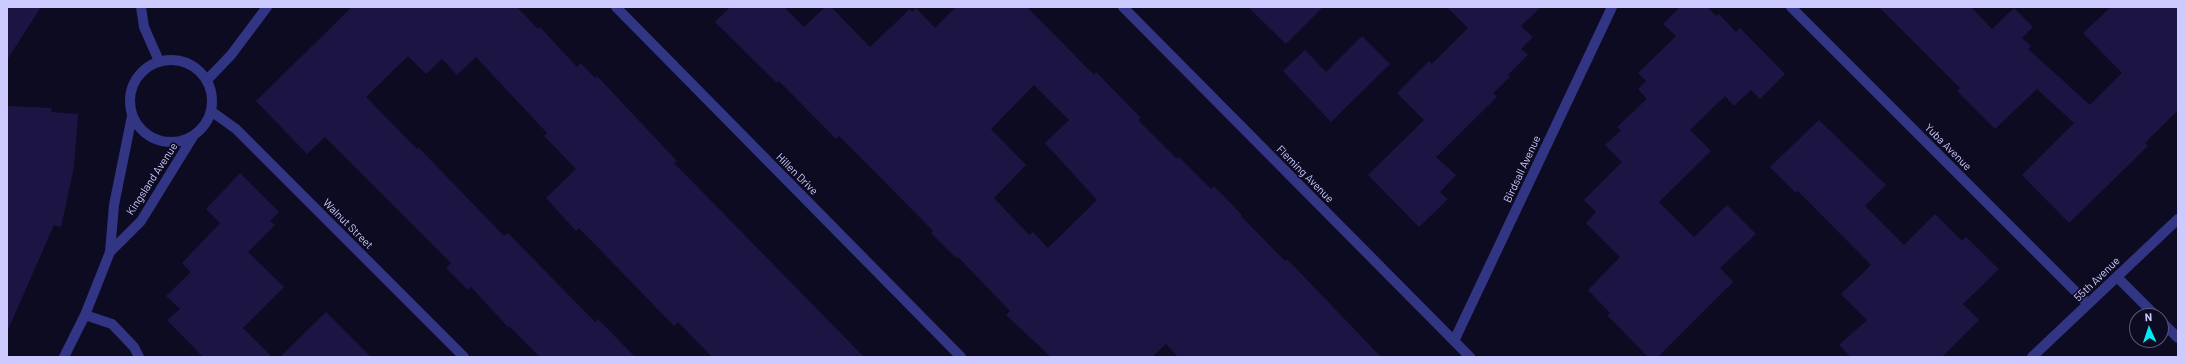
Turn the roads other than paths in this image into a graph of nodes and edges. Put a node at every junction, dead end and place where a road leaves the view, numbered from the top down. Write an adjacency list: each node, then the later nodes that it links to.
1 (141, 7): 7 (street)
2 (267, 7): 8 (street)
3 (616, 7): 24 (street, Hillen Drive)
4 (1123, 7): 20 (street, Fleming Avenue)
5 (1612, 7): 20 (street, Birdsall Avenue)
6 (1791, 7): 15 (street, Yuba Avenue)
7 (159, 61): 8 (street); 10 (street)
8 (207, 80): 9 (street)
9 (211, 111): 11 (street); 23 (street, Walnut Street)
10 (132, 116): 11 (street); 13 (street, Kingsland Avenue)
11 (194, 135): 13 (street, Kingsland Avenue)
12 (2178, 219): 14 (street, 55th Avenue)
13 (110, 252): 17 (street, Kingsland Avenue)
14 (2117, 277): 15 (street, 55th Avenue); 16 (street)
15 (2088, 304): 26 (street, 55th Avenue)
16 (2148, 308)
17 (85, 315): 21 (street, Kingsland Avenue); 22 (street)
18 (2169, 329): 19 (street)
19 (2178, 338)
20 (1454, 341): 25 (street, Fleming Avenue)
21 (64, 357)
22 (139, 357)
23 (464, 357)
24 (961, 357)
25 (1470, 357)
26 (2032, 357)

